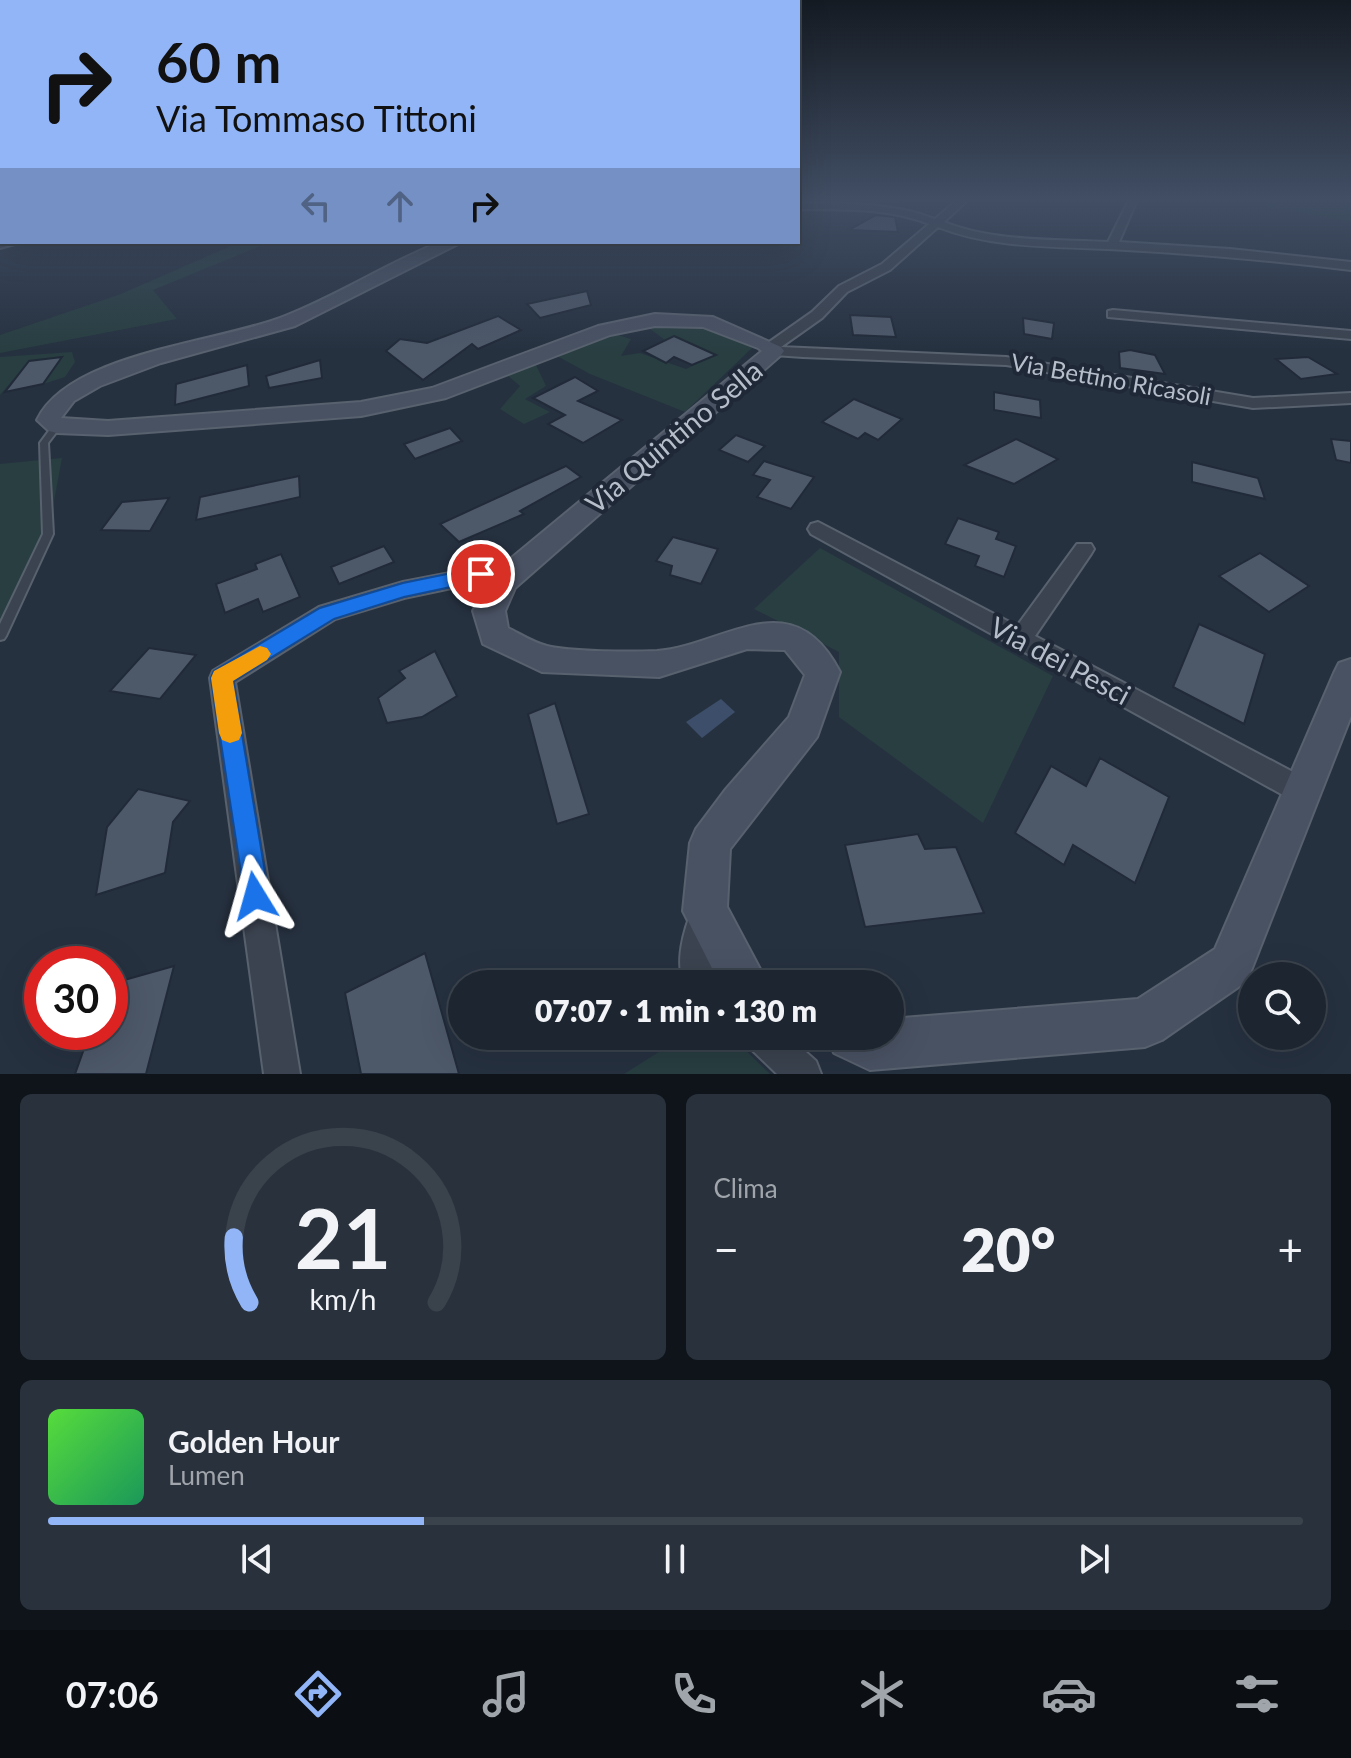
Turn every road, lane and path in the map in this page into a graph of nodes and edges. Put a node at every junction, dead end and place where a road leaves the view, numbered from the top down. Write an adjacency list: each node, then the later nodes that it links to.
1 (434, 250): 9 (street)
2 (907, 250): 7 (street)
3 (1198, 250): 4 (street)
4 (1351, 266)
5 (1113, 314): 6 (street)
6 (1351, 335)
7 (772, 350): 8 (street, Via Bettino Ricasoli); 9 (street, Via Quintino Sella); 12 (street, Via Quintino Sella)
8 (1351, 399)
9 (57, 426): 13 (lane)
10 (818, 529): 14 (street, Via dei Pesci)
11 (1084, 549): 14 (street)
12 (503, 582): 17 (street); 22 (street)
13 (0, 636)
14 (1020, 640): 16 (street, Via dei Pesci)
15 (1351, 673): 16 (street)
16 (1302, 791): 20 (street)
17 (705, 911): 18 (street); 19 (street)
18 (695, 970)
19 (737, 970)
20 (904, 1042)
21 (777, 1050): 23 (street)
22 (282, 1074)
23 (803, 1074)

